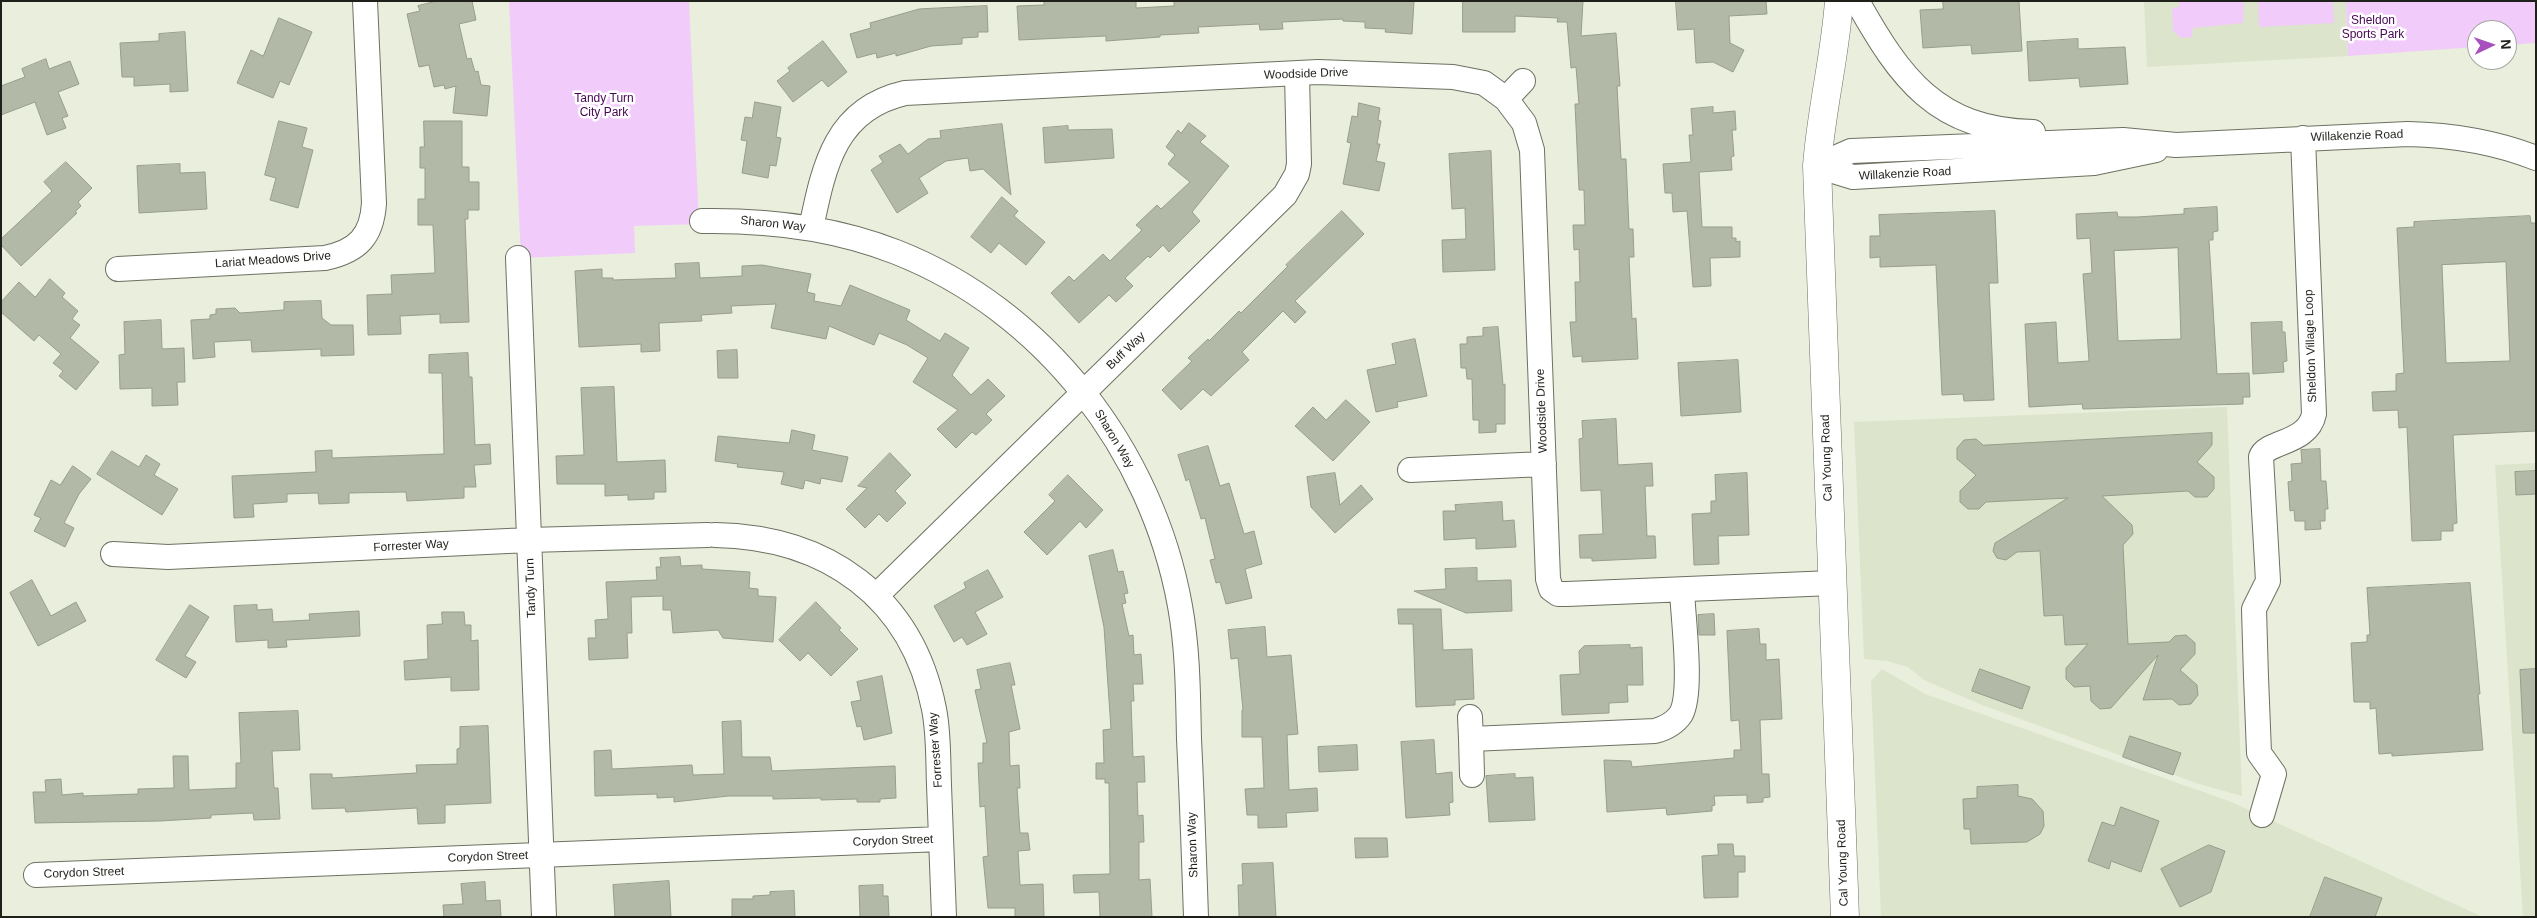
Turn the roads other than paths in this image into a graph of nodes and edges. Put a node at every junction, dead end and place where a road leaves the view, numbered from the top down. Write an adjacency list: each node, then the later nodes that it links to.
1 (365, 1): 15 (street, Lariat Meadows Drive)
2 (1839, 1): 11 (main road, Cal Young Road)
3 (1857, 1): 8 (street)
4 (1297, 74): 6 (street, Woodside Drive); 13 (street, Woodside Drive); 16 (street, Buff Way)
5 (1523, 81): 6 (street)
6 (1506, 99): 17 (street, Woodside Drive)
7 (2303, 138): 9 (street, Willakenzie Road); 10 (street, Willakenzie Road); 25 (street, Sheldon Village Loop)
8 (2124, 140): 9 (street, Willakenzie Road); 11 (street, Willakenzie Road)
9 (2176, 145): 11 (street, Willakenzie Road)
10 (2536, 158)
11 (1816, 166): 21 (main road, Cal Young Road)
12 (702, 220): 13 (street, Sharon Way)
13 (811, 228): 16 (street, Sharon Way)
14 (518, 258): 19 (street, Tandy Turn)
15 (118, 269)
16 (1084, 392): 23 (street, Buff Way); 31 (street, Sharon Way)
17 (1544, 464): 18 (street, Woodside Drive); 22 (street, Woodside Drive)
18 (1410, 470)
19 (529, 540): 20 (street, Forrester Way); 23 (street, Forrester Way); 27 (street, Tandy Turn)
20 (113, 554)
21 (1832, 583): 22 (street, Woodside Drive); 32 (main road, Cal Young Road)
22 (1682, 590): 24 (street)
23 (877, 595): 26 (street, Forrester Way)
24 (1472, 775)
25 (2262, 815)
26 (941, 839): 27 (street, Corydon Street); 30 (street, Forrester Way)
27 (542, 855): 28 (street, Corydon Street); 29 (street, Tandy Turn)
28 (36, 875)
29 (544, 917)
30 (944, 917)
31 (1196, 917)
32 (1845, 917)

